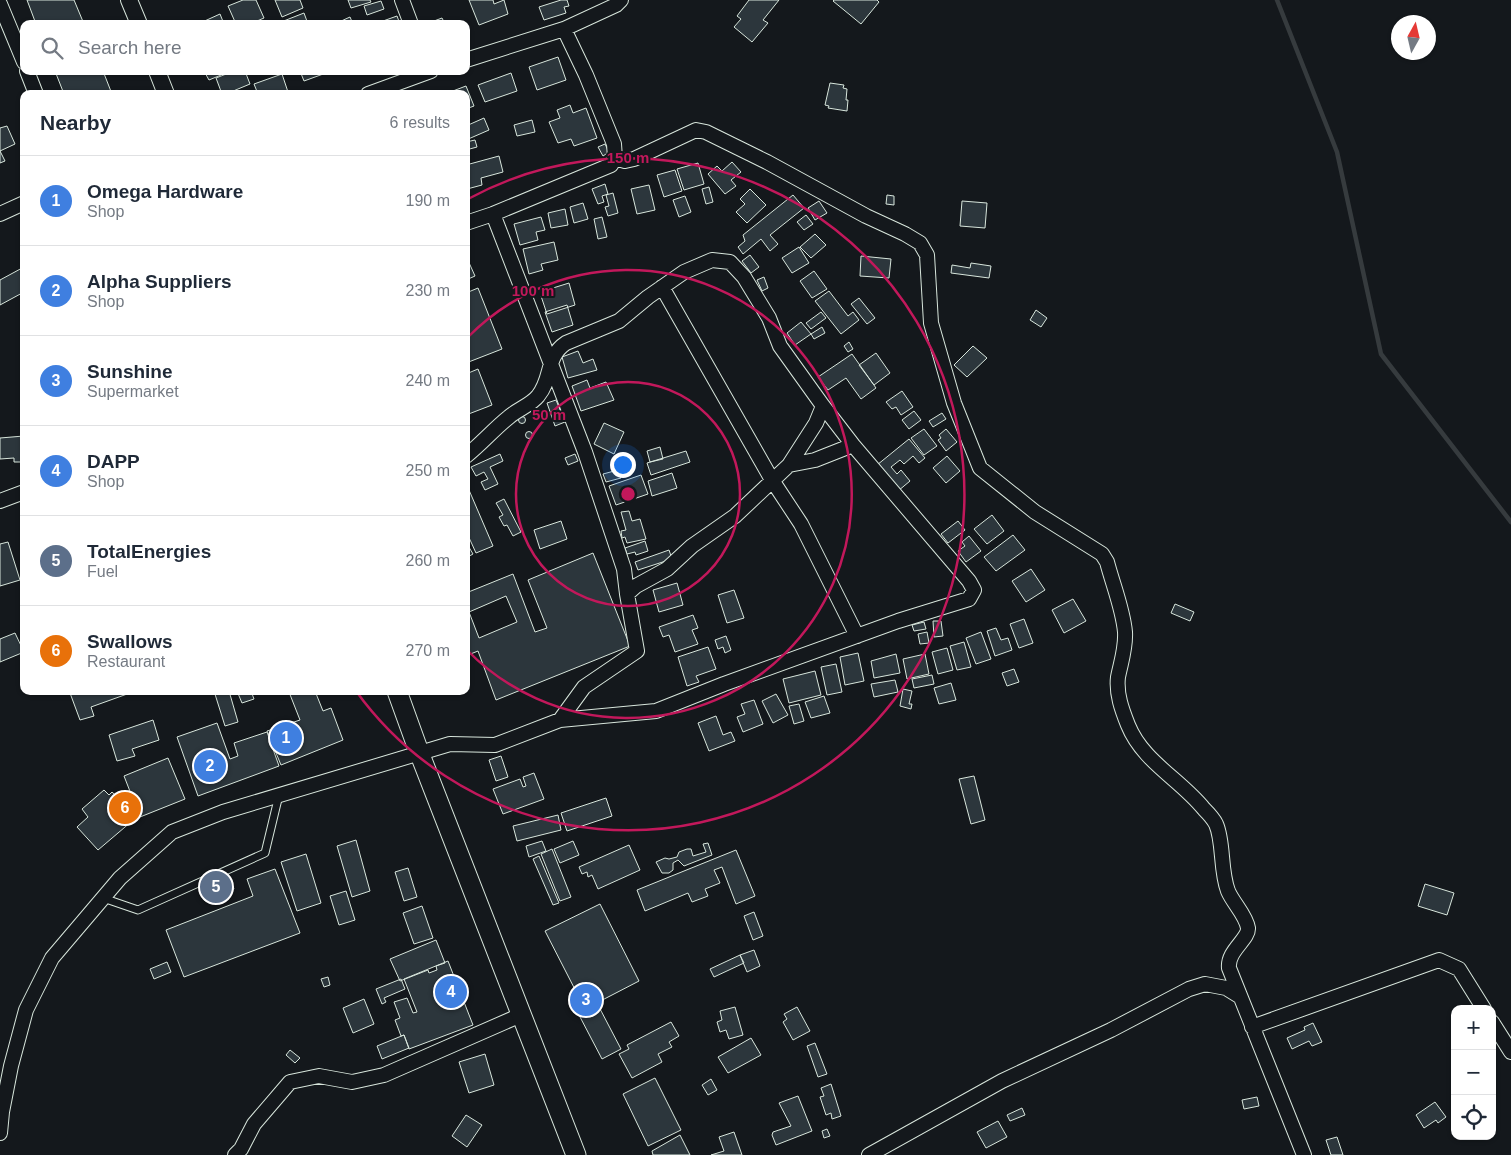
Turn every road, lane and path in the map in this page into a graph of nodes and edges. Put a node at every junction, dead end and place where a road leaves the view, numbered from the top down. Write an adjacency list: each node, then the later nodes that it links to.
1 (402, 0): 6 (street)
2 (621, 0): 7 (street)
3 (133, 1): 5 (street)
4 (0, 4): 8 (street)
5 (138, 20)
6 (410, 20)
7 (564, 29): 9 (street); 16 (street)
8 (20, 52)
9 (470, 59)
10 (29, 75): 13 (street)
11 (159, 75): 14 (street)
12 (419, 75): 15 (street)
13 (34, 90)
14 (165, 90)
15 (379, 90)
16 (615, 158): 19 (street); 37 (street)
17 (20, 205): 18 (street)
18 (0, 214)
19 (493, 214): 20 (street); 22 (street)
20 (470, 222)
21 (662, 287): 22 (street); 23 (street); 27 (street)
22 (551, 363): 25 (street); 30 (street)
23 (823, 406): 24 (street); 26 (street)
24 (854, 445): 26 (street); 31 (street)
25 (470, 452)
26 (789, 465): 27 (street)
27 (772, 480): 30 (street); 31 (street)
28 (20, 494): 29 (street)
29 (0, 501)
30 (627, 594): 33 (street)
31 (858, 636): 33 (street)
32 (398, 695): 34 (main road)
33 (560, 720): 34 (street)
34 (419, 752): 35 (street); 39 (main road)
35 (279, 795): 36 (street); 36 (lane)
36 (103, 898): 43 (street)
37 (1239, 996): 40 (street); 46 (street)
38 (1482, 1005): 40 (street)
39 (521, 1015): 44 (street); 45 (main road)
40 (1252, 1027): 47 (street)
41 (1496, 1028): 42 (street)
42 (1511, 1052)
43 (0, 1133)
44 (235, 1155)
45 (576, 1155)
46 (869, 1155)
47 (1304, 1155)

